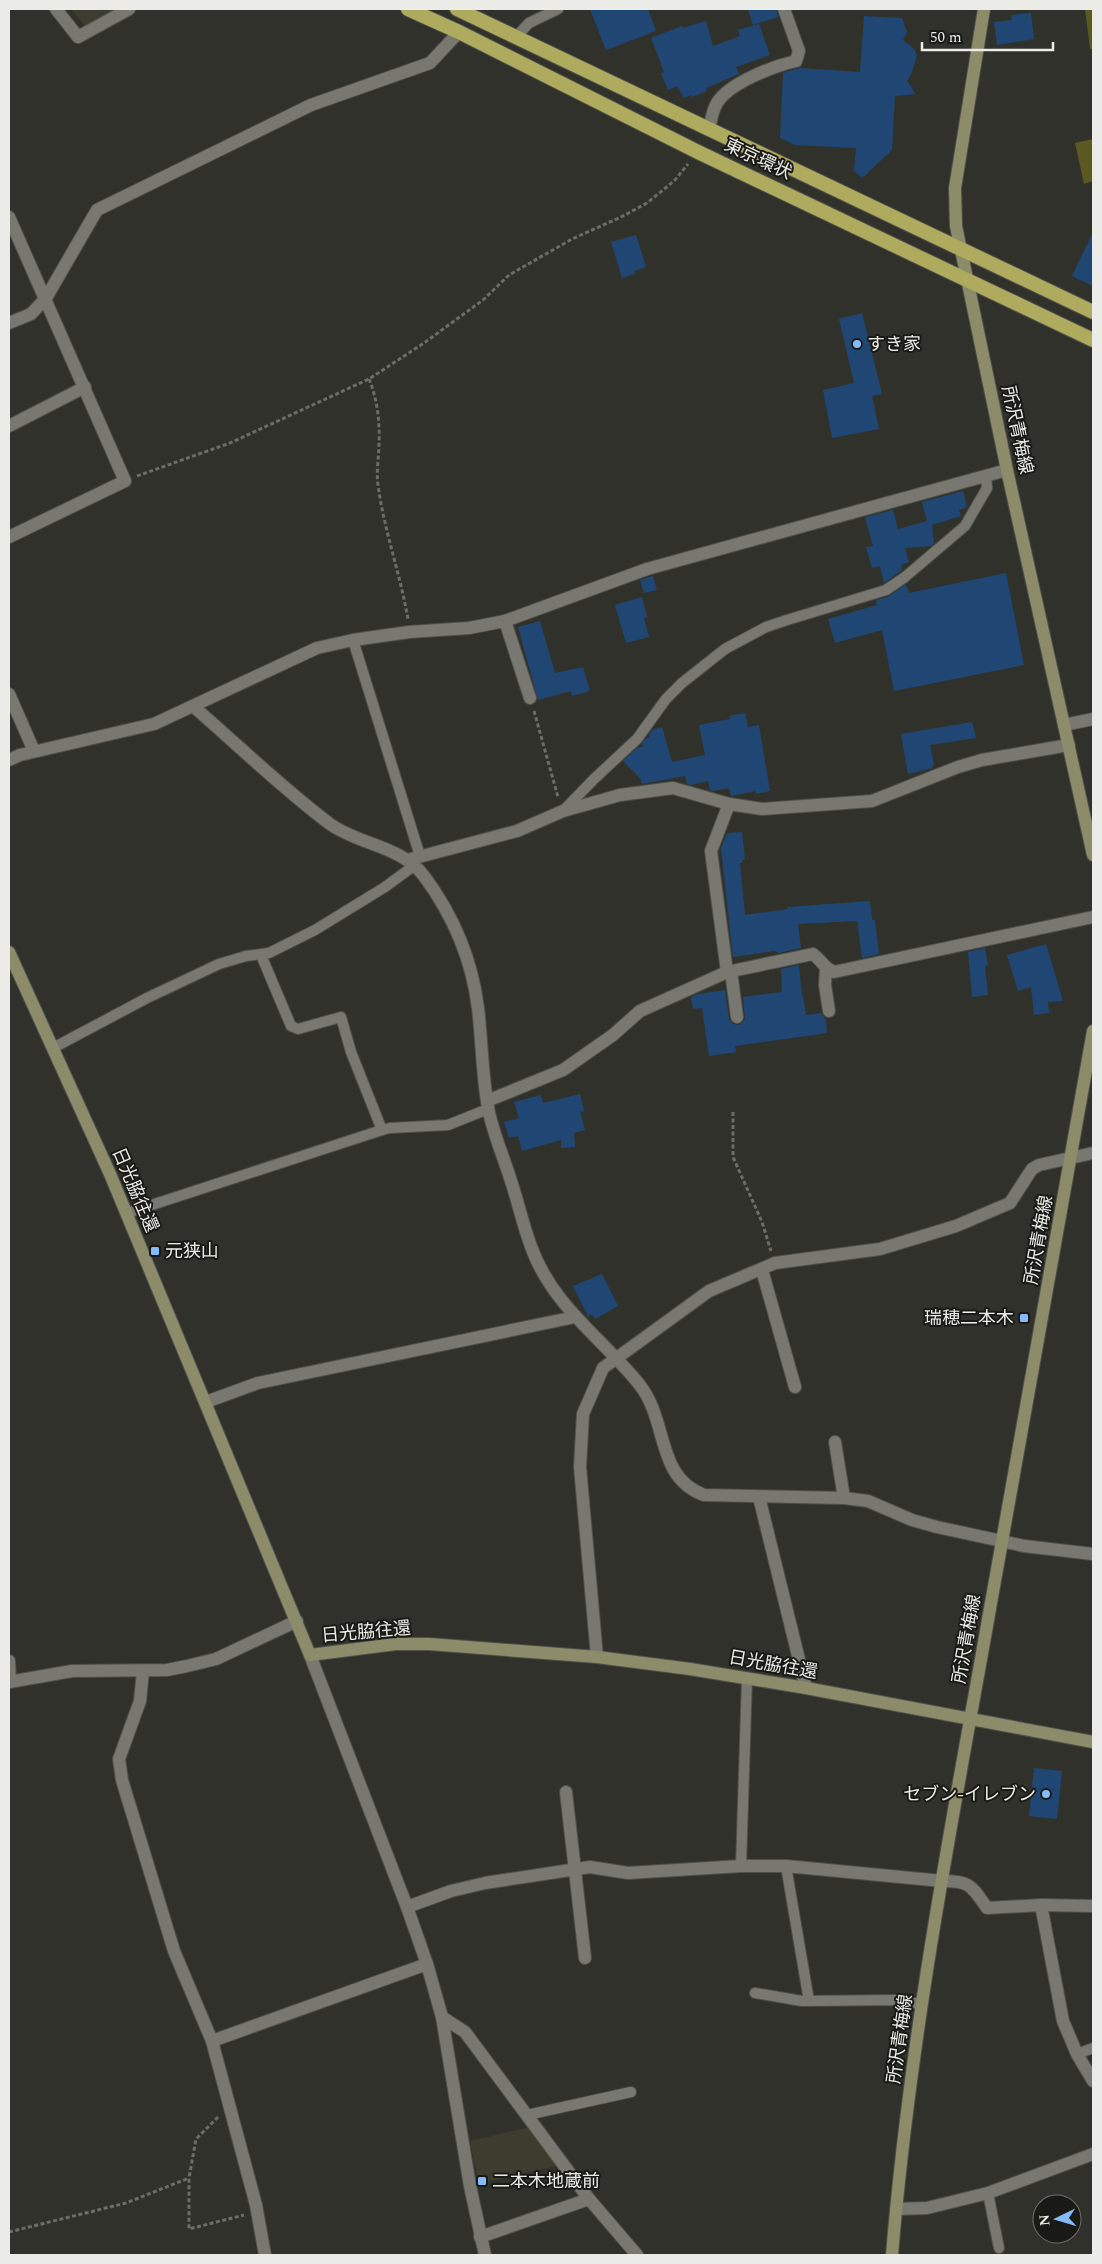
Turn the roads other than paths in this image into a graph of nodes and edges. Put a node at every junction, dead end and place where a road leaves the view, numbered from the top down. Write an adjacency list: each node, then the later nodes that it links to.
1 (56, 9): 2 (street)
2 (129, 9)
3 (408, 9): 8 (highway, 東京環状)
4 (457, 9): 9 (highway, 東京環状)
5 (558, 9): 9 (lane)
6 (784, 9): 10 (street)
7 (984, 9): 12 (main road, 所沢青梅線)
8 (459, 32): 13 (highway, 東京環状); 14 (street)
9 (516, 37): 10 (highway, 東京環状)
10 (709, 130): 12 (highway, 東京環状)
11 (9, 217): 14 (street)
12 (960, 248): 13 (main road, 所沢青梅線); 15 (highway, 東京環状)
13 (967, 278): 17 (highway, 東京環状); 20 (main road, 所沢青梅線)
14 (46, 298): 16 (street); 18 (street)
15 (1093, 312)
16 (9, 323)
17 (1093, 340)
18 (85, 388): 19 (street); 22 (street)
19 (9, 426)
20 (1007, 470): 21 (street); 29 (main road, 所沢青梅線)
21 (986, 476): 23 (street); 34 (lane)
22 (9, 537)
23 (505, 621): 24 (street); 26 (street)
24 (353, 640): 27 (street); 36 (lane)
25 (9, 694): 31 (street)
26 (530, 698)
27 (194, 707): 31 (street); 36 (street)
28 (1093, 719): 29 (street)
29 (1064, 725): 30 (main road, 所沢青梅線)
30 (1069, 745): 33 (street); 35 (main road, 所沢青梅線)
31 (34, 751): 32 (street)
32 (9, 760)
33 (729, 804): 34 (street); 41 (street)
34 (562, 812): 36 (street)
35 (1093, 855)
36 (414, 860): 39 (lane); 46 (street)
37 (1093, 917): 40 (street)
38 (9, 952): 45 (main road, 日光脇往還)
39 (261, 955): 45 (lane); 47 (lane)
40 (826, 968): 41 (street); 42 (street)
41 (729, 972): 43 (street); 46 (street)
42 (829, 1011)
43 (737, 1017)
44 (1093, 1031): 49 (main road, 所沢青梅線)
45 (53, 1048): 50 (main road, 日光脇往還)
46 (488, 1105): 47 (lane); 52 (street)
47 (382, 1130): 50 (lane)
48 (1093, 1153): 49 (street)
49 (1072, 1156): 51 (street); 59 (main road, 所沢青梅線)
50 (126, 1213): 55 (main road, 日光脇往還)
51 (762, 1270): 53 (street); 54 (street)
52 (575, 1317): 53 (street); 55 (street)
53 (615, 1359): 57 (street); 63 (street)
54 (794, 1387)
55 (206, 1402): 61 (main road, 日光脇往還)
56 (835, 1442): 58 (street)
57 (759, 1497): 58 (street); 68 (street)
58 (844, 1498): 59 (street)
59 (1002, 1542): 60 (street); 69 (main road, 所沢青梅線)
60 (1093, 1554)
61 (297, 1621): 62 (main road, 日光脇往還); 65 (street)
62 (310, 1655): 63 (main road, 日光脇往還); 78 (street)
63 (598, 1657): 66 (main road, 日光脇往還)
64 (9, 1661): 67 (street)
65 (143, 1671): 67 (street); 85 (street)
66 (747, 1678): 68 (main road, 日光脇往還); 72 (lane)
67 (9, 1682)
68 (806, 1688): 69 (main road, 日光脇往還)
69 (970, 1718): 70 (main road, 日光脇往還); 75 (main road, 所沢青梅線)
70 (1093, 1742)
71 (566, 1792): 74 (street)
72 (740, 1866): 73 (street); 74 (street)
73 (786, 1866): 75 (street); 82 (lane)
74 (575, 1870): 78 (street); 79 (street)
75 (942, 1881): 76 (street); 83 (main road, 所沢青梅線)
76 (1041, 1905): 77 (street); 87 (street)
77 (1093, 1906)
78 (407, 1907): 80 (street)
79 (585, 1958)
80 (427, 1964): 84 (street); 85 (street)
81 (755, 1993): 82 (lane)
82 (810, 2001): 83 (lane)
83 (922, 2004): 94 (main road, 所沢青梅線)
84 (442, 2017): 90 (street); 95 (street)
85 (212, 2041): 97 (street)
86 (1093, 2048): 87 (lane)
87 (1077, 2054): 88 (street)
88 (1093, 2081)
89 (631, 2092): 90 (lane)
90 (527, 2115): 93 (street)
91 (1093, 2154): 92 (street)
92 (988, 2193): 94 (street); 96 (lane)
93 (589, 2199): 95 (street); 99 (street)
94 (896, 2208): 100 (main road, 所沢青梅線)
95 (480, 2237): 98 (street)
96 (999, 2248)
97 (265, 2255)
98 (485, 2255)
99 (637, 2255)
100 (892, 2255)

